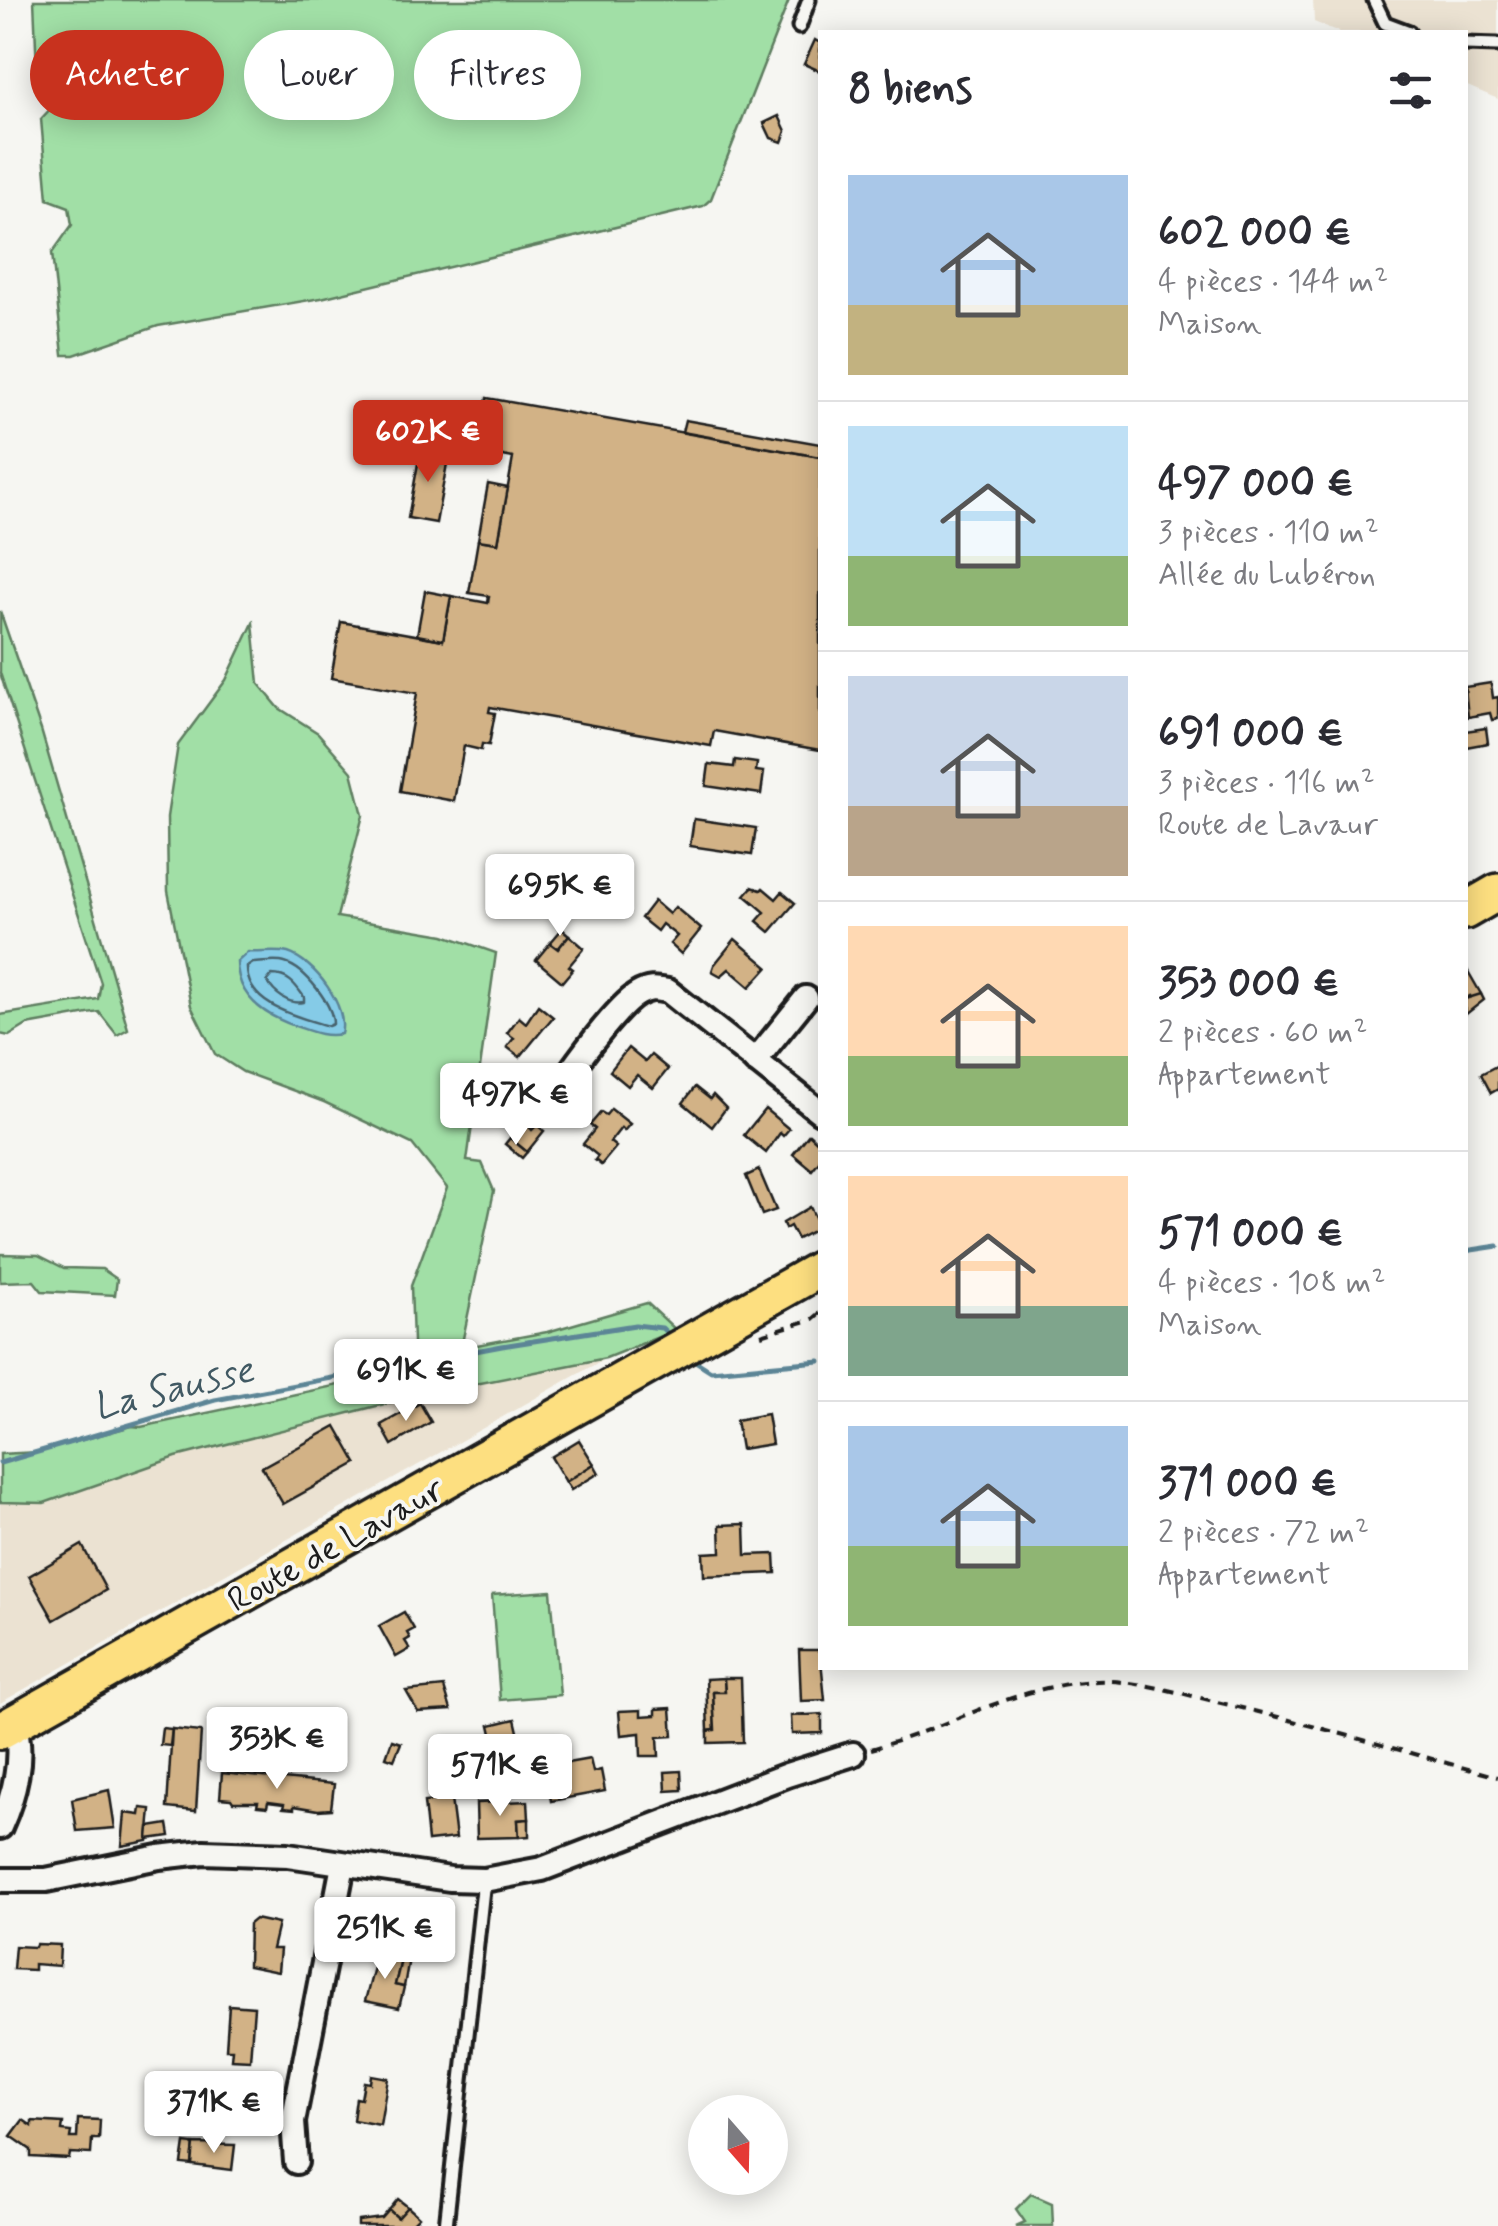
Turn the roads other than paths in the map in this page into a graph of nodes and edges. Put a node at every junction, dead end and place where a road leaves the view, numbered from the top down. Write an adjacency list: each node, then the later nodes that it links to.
1 (810, 0): 3 (lane)
2 (1374, 0): 4 (lane)
3 (799, 27)
4 (1404, 30)
5 (1468, 44): 6 (lane)
6 (1498, 45)
7 (1498, 892): 8 (main road)
8 (1468, 909)
9 (806, 998): 10 (street)
10 (755, 1061): 11 (street); 12 (street)
11 (561, 1085)
12 (818, 1110)
13 (813, 1276): 14 (main road, Route de Lavaur)
14 (7, 1728): 16 (street)
15 (853, 1754): 19 (street)
16 (0, 1827)
17 (343, 1865): 18 (street); 19 (street); 20 (street)
18 (0, 1880)
19 (484, 1880): 21 (lane)
20 (296, 2162)
21 (446, 2226)

